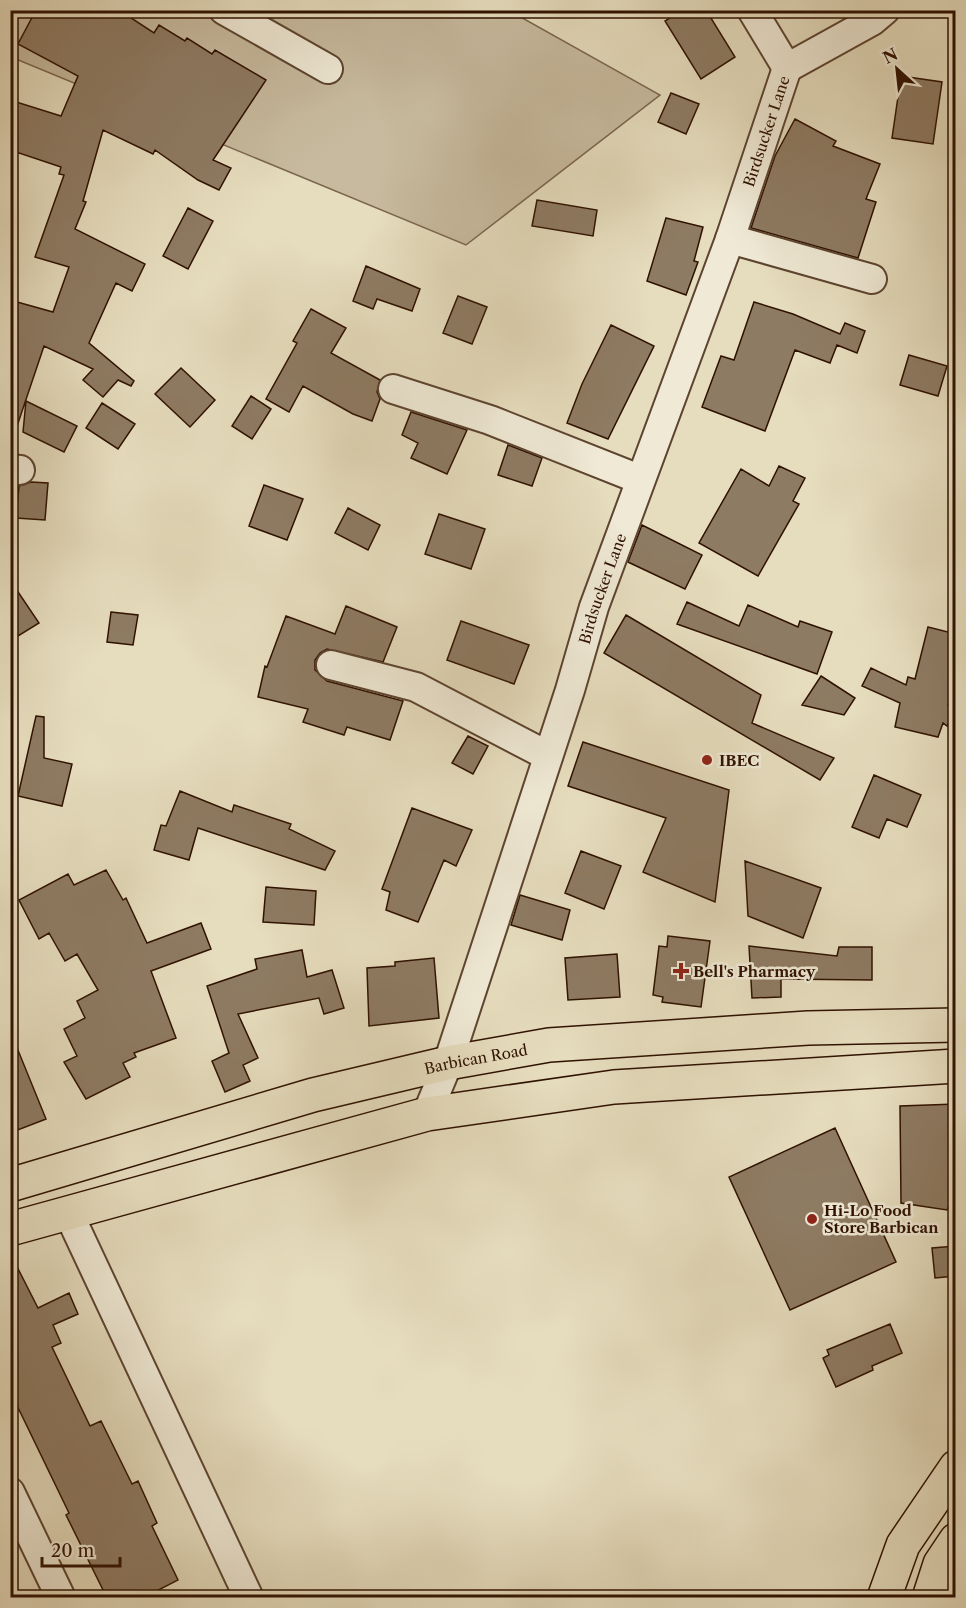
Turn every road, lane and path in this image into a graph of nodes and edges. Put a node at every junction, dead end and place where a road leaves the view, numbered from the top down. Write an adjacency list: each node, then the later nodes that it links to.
1 (224, 10): 5 (street)
2 (752, 10): 4 (street)
3 (885, 10): 4 (street)
4 (787, 68): 6 (street, Birdsucker Lane)
5 (328, 69)
6 (730, 239): 7 (street); 9 (street, Birdsucker Lane)
7 (872, 279)
8 (393, 389): 9 (street)
9 (639, 479): 11 (street, Birdsucker Lane)
10 (331, 664): 11 (street)
11 (548, 756): 13 (street, Birdsucker Lane)
12 (956, 1025): 13 (main road, Barbican Road)
13 (448, 1063): 15 (street, Birdsucker Lane); 16 (main road, Barbican Road)
14 (956, 1066): 15 (main road)
15 (426, 1114): 17 (main road)
16 (10, 1185)
17 (68, 1212): 18 (main road); 23 (street)
18 (10, 1229)
19 (956, 1467): 24 (main road)
20 (10, 1492): 22 (street)
21 (956, 1540): 25 (main road)
22 (61, 1598)
23 (249, 1598)
24 (884, 1598)
25 (929, 1598)

